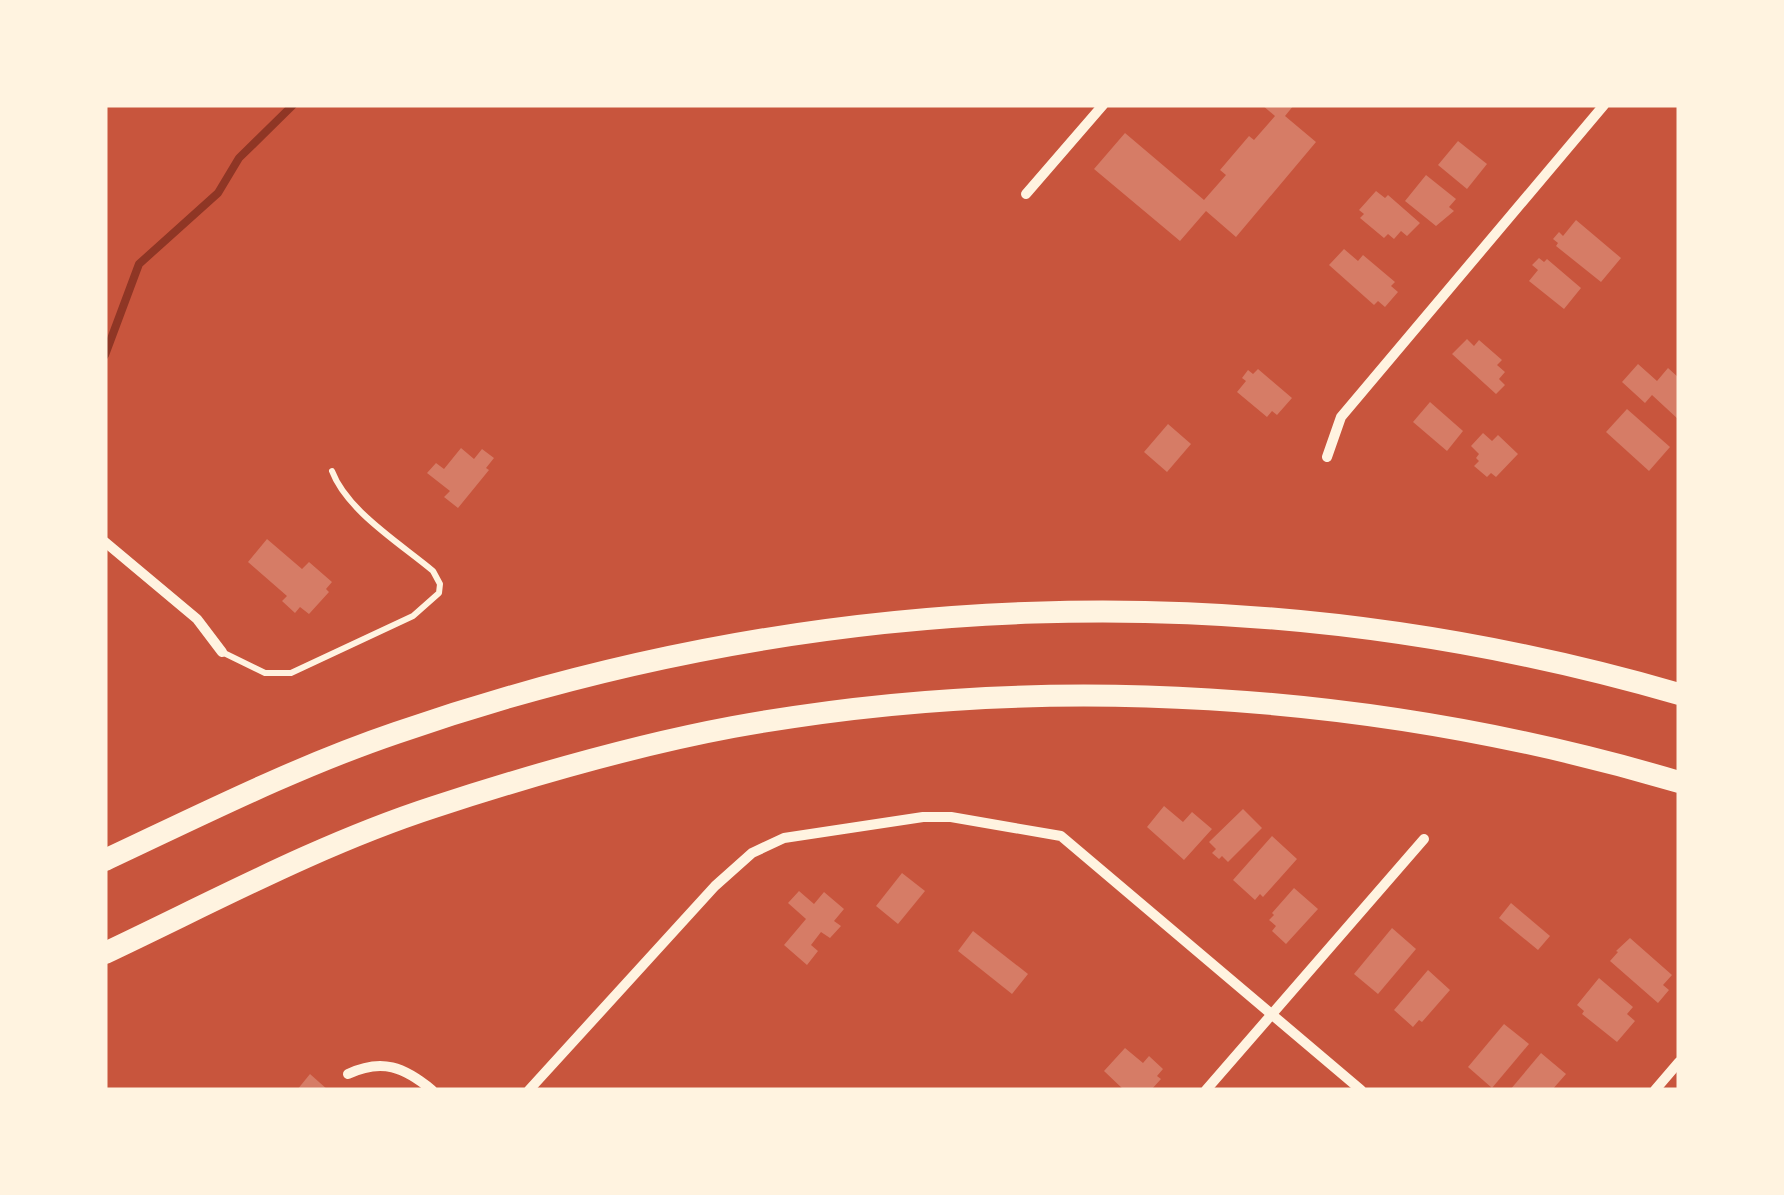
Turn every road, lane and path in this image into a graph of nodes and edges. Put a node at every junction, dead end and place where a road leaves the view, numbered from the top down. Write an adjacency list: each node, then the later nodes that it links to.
1 (1103, 105): 3 (street)
2 (1604, 105): 4 (street)
3 (1026, 194)
4 (1326, 458)
5 (332, 471): 7 (lane)
6 (105, 542): 7 (street)
7 (222, 652)
8 (1679, 694): 11 (highway)
9 (1679, 782): 12 (highway)
10 (1424, 839): 13 (street)
11 (105, 860)
12 (105, 952)
13 (1272, 1014): 17 (street); 18 (street); 19 (street)
14 (1679, 1062): 20 (street)
15 (348, 1074): 16 (street)
16 (432, 1090)
17 (529, 1090)
18 (1206, 1090)
19 (1361, 1090)
20 (1654, 1090)

